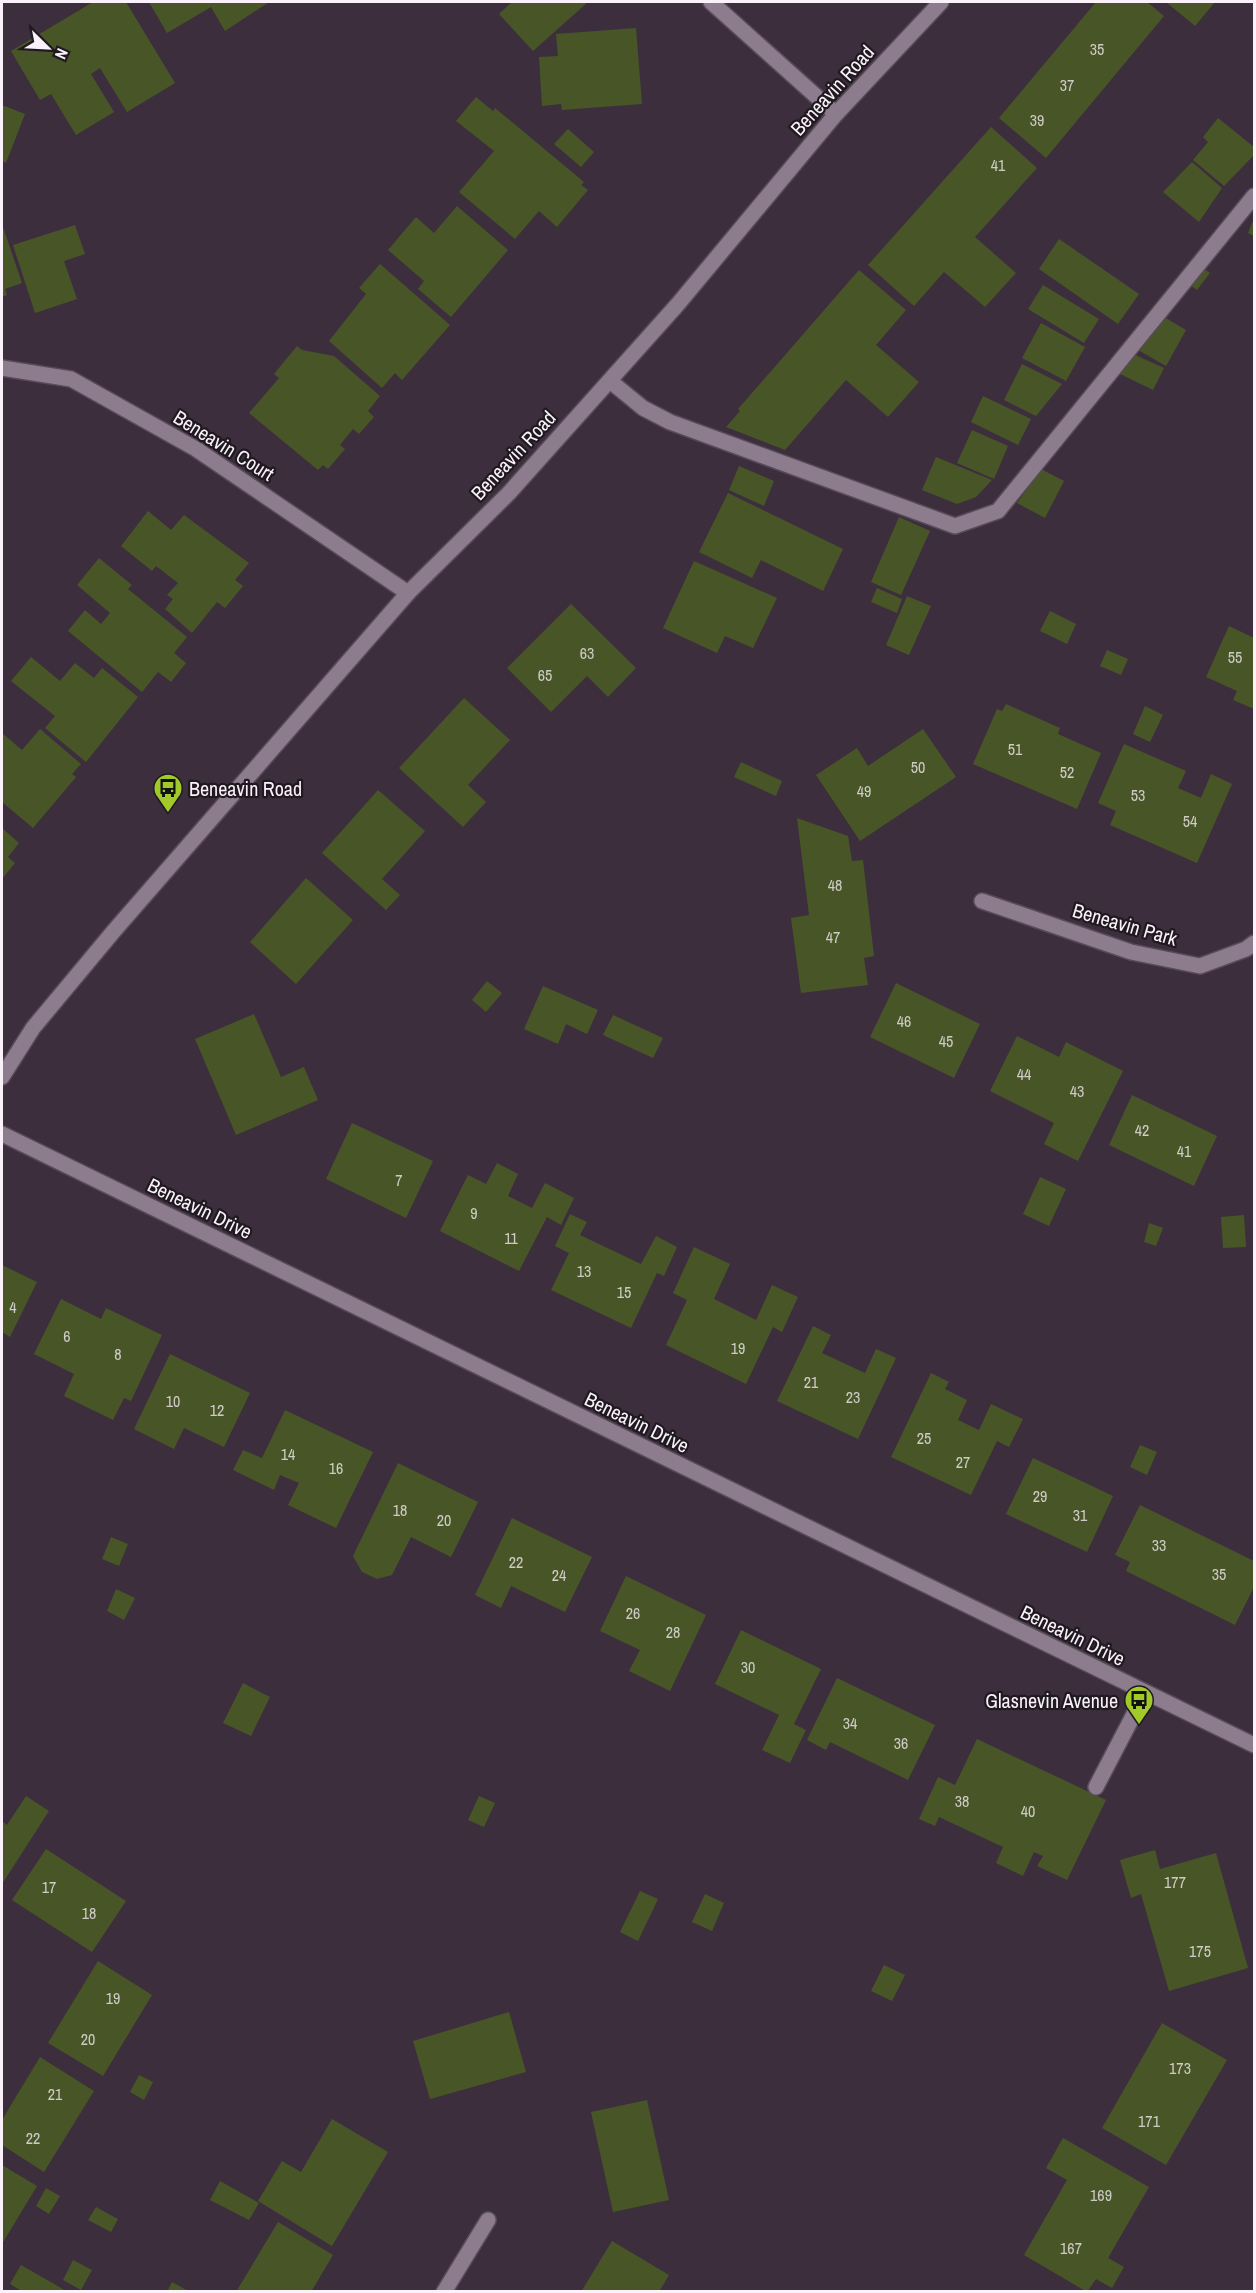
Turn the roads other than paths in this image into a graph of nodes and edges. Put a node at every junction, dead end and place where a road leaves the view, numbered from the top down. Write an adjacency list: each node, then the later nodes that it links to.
1 (711, 2): 3 (street)
2 (941, 2): 3 (street, Beneavin Road)
3 (836, 114): 6 (street, Beneavin Road)
4 (1254, 196): 6 (street)
5 (2, 368): 7 (street, Beneavin Court)
6 (610, 381): 7 (street, Beneavin Road)
7 (408, 593): 10 (street, Beneavin Road)
8 (982, 901): 9 (street, Beneavin Park)
9 (1254, 943)
10 (2, 1077)
11 (2, 1134): 12 (street, Beneavin Drive)
12 (1144, 1693): 13 (street, Beneavin Drive); 14 (street)
13 (1254, 1745)
14 (1096, 1788)
15 (488, 2220): 16 (street)
16 (444, 2292)

